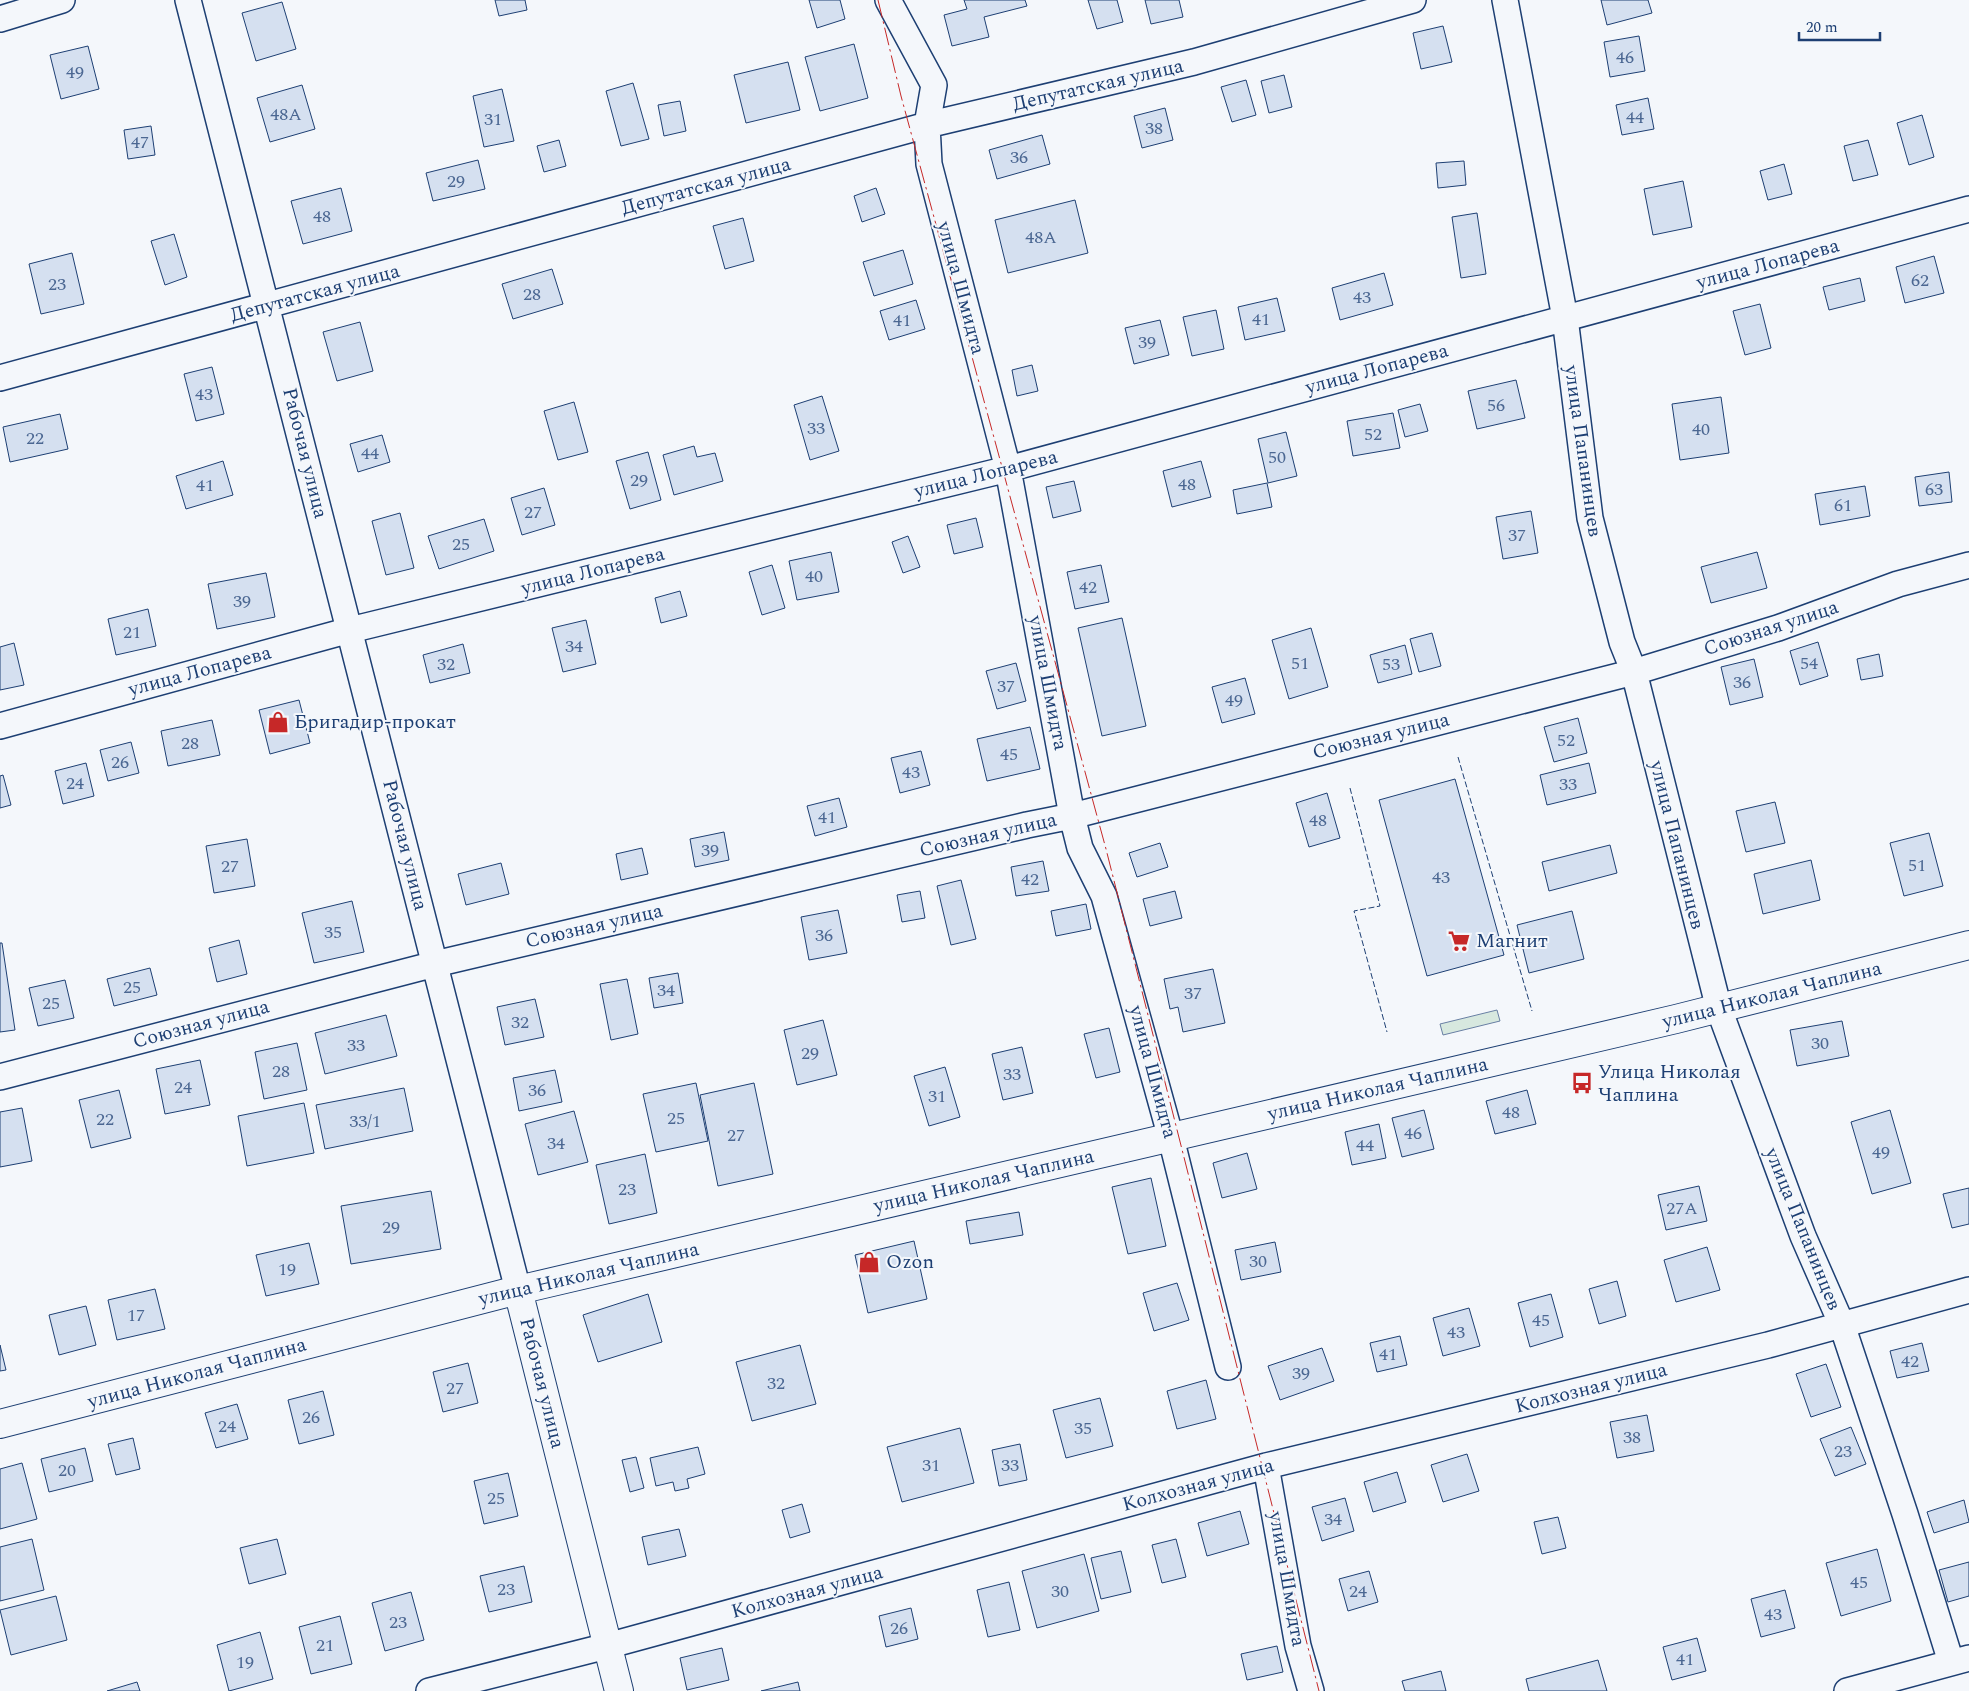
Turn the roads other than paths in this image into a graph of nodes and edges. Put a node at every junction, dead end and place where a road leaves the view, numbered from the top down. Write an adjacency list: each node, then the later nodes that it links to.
1 (62, 0): 6 (street)
2 (188, 0): 9 (street, Рабочая улица)
3 (888, 0): 7 (street, улица Шмидта)
4 (1413, 0): 7 (street, Депутатская улица)
5 (1505, 0): 10 (street, улица Папанинцев)
6 (0, 19)
7 (927, 126): 9 (street, Депутатская улица); 12 (street, улица Шмидта)
8 (1969, 209): 10 (street, улица Лопарева)
9 (268, 306): 11 (street, Депутатская улица); 14 (street, Рабочая улица)
10 (1564, 318): 12 (street, улица Лопарева); 15 (street, улица Папанинцев)
11 (0, 378)
12 (1008, 469): 14 (street, улица Лопарева); 17 (street, улица Шмидта)
13 (1969, 566): 15 (street, Союзная улица)
14 (350, 630): 16 (street, улица Лопарева); 19 (street, Рабочая улица)
15 (1634, 672): 17 (street, Союзная улица); 20 (street, улица Папанинцев)
16 (0, 726)
17 (1072, 816): 19 (street, Союзная улица); 22 (street, улица Шмидта)
18 (1969, 945): 20 (street, улица Николая Чаплина)
19 (435, 964): 21 (street, Союзная улица); 23 (street, Рабочая улица)
20 (1719, 1009): 22 (street, улица Николая Чаплина); 25 (street, улица Папанинцев)
21 (0, 1077)
22 (1171, 1138): 23 (street, улица Николая Чаплина); 26 (street, улица Шмидта)
23 (518, 1290): 27 (street, улица Николая Чаплина); 29 (street, Рабочая улица)
24 (1969, 1290): 25 (street, Колхозная улица)
25 (1842, 1325): 28 (street, Колхозная улица); 30 (street, улица Папанинцев)
26 (1228, 1367)
27 (0, 1424)
28 (1266, 1466): 29 (street, Колхозная улица); 33 (street, улица Шмидта)
29 (607, 1646): 31 (street, Колхозная улица); 32 (street, Рабочая улица)
30 (1960, 1660): 34 (street)
31 (429, 1691)
32 (619, 1691)
33 (1312, 1691)
34 (1847, 1691)

